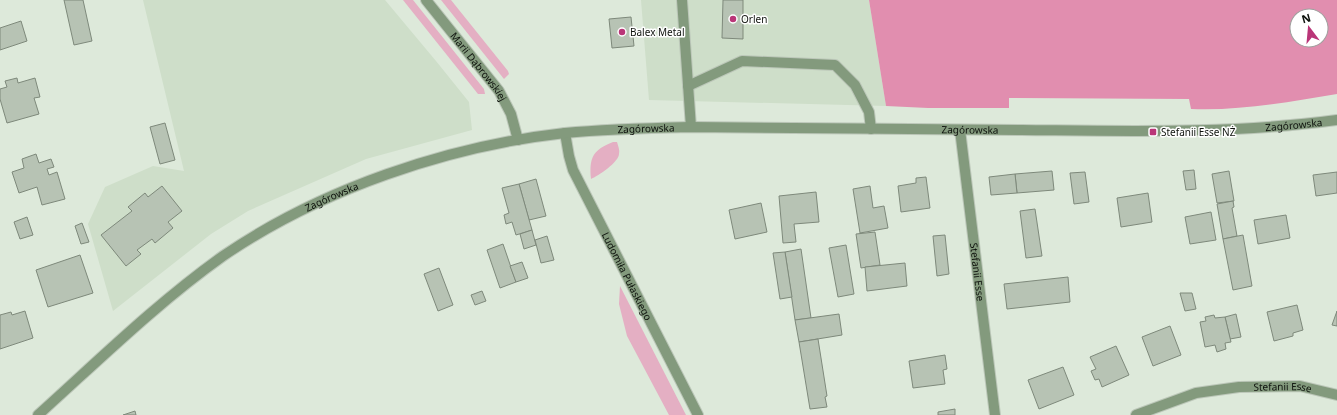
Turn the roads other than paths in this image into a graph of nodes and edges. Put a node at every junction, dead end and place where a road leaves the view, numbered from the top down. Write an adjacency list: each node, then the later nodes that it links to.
1 (426, 0): 9 (street, Marii Dąbrowskiej)
2 (682, 0): 3 (street)
3 (688, 86): 5 (street); 6 (street)
4 (1337, 120): 7 (street, Zagórowska)
5 (691, 127): 6 (street, Zagórowska); 8 (street, Zagórowska)
6 (871, 129): 7 (street, Zagórowska)
7 (960, 130): 13 (street, Stefanii Esse)
8 (565, 133): 9 (street, Zagórowska); 12 (street, Ludomiła Pułaskiego)
9 (518, 140): 11 (street, Zagórowska)
10 (1337, 395): 14 (street, Stefanii Esse)
11 (38, 415)
12 (698, 415)
13 (995, 415)
14 (1136, 415)

